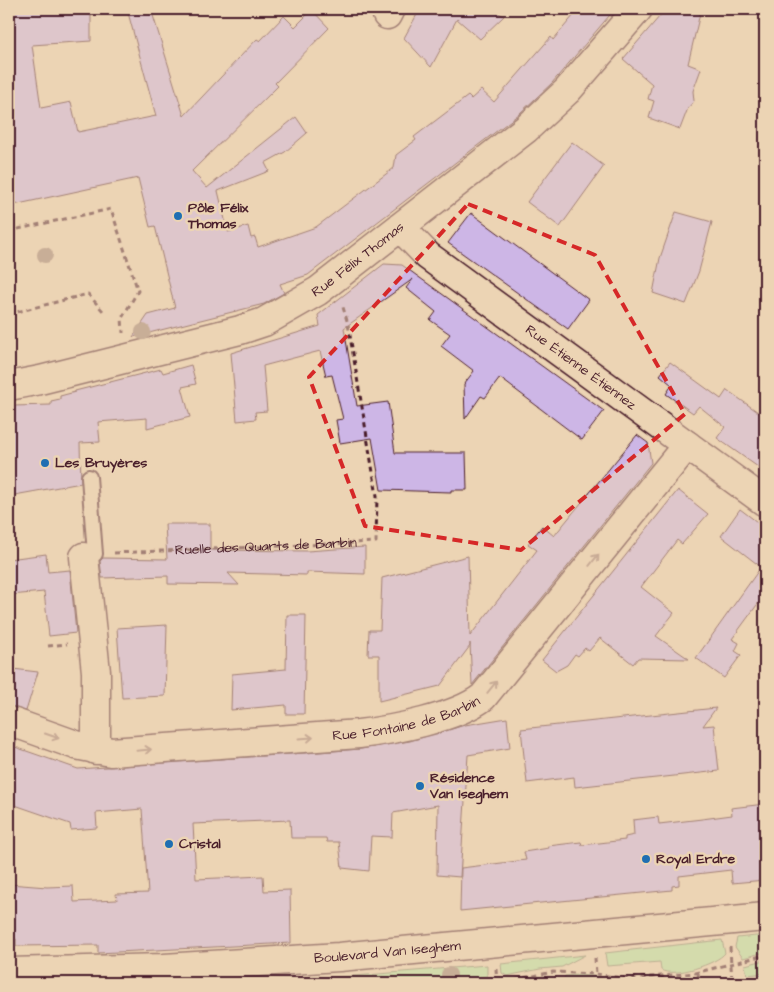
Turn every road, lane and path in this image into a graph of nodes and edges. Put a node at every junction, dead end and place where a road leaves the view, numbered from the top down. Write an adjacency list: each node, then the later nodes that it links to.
1 (638, 9): 2 (street, Rue Félix Thomas)
2 (401, 228): 4 (street, Rue Félix Thomas); 9 (street, Rue Étienne Étiennez)
3 (9, 231): 7 (path)
4 (334, 279): 8 (street, Rue Félix Thomas); 12 (path, Ruelle des Quarts de Barbin)
5 (103, 311): 6 (path)
6 (9, 314)
7 (124, 340)
8 (9, 386)
9 (687, 444): 11 (street, Rue Étienne Étiennez); 14 (street, Rue Fontaine de Barbin, one-way to 9)
10 (89, 477): 12 (lane)
11 (765, 502)
12 (90, 555): 14 (street)
13 (9, 721): 14 (street, Rue Fontaine de Barbin, one-way to 14)
14 (96, 750)
15 (765, 918): 21 (street, Boulevard Van Iseghem)
16 (729, 939): 19 (path)
17 (594, 955): 23 (path)
18 (765, 955): 19 (path)
19 (732, 964): 22 (path); 28 (path)
20 (496, 965): 26 (path)
21 (9, 972)
22 (698, 972): 24 (path); 25 (path)
23 (596, 974): 24 (path); 26 (path)
24 (662, 976): 27 (path)
25 (699, 981)
26 (498, 983)
27 (663, 983)
28 (732, 983)

